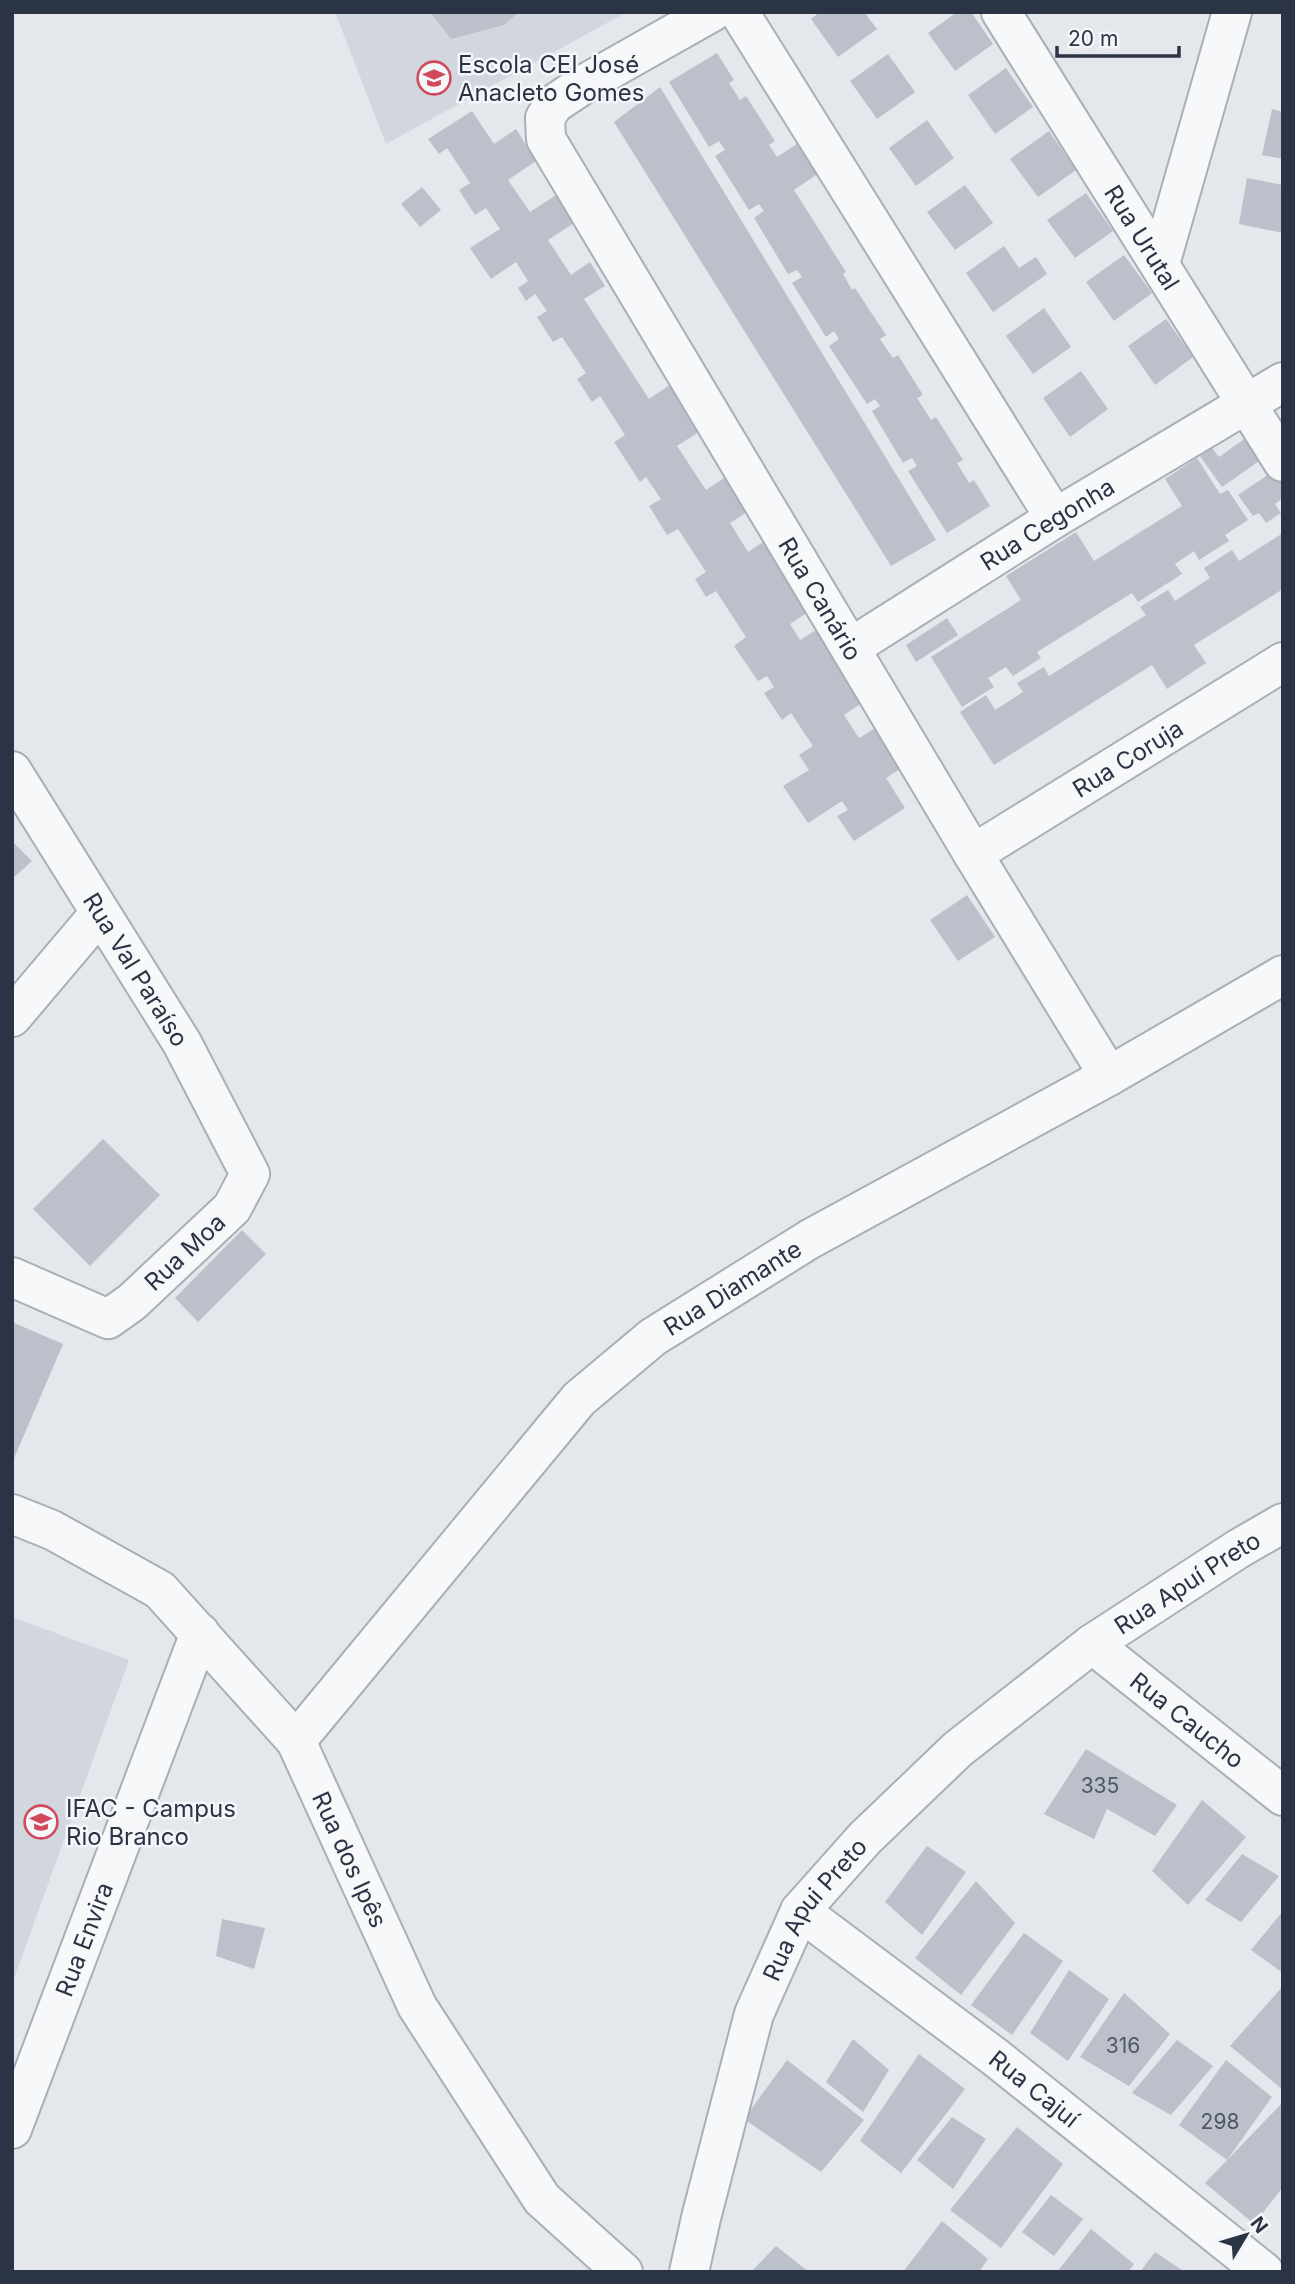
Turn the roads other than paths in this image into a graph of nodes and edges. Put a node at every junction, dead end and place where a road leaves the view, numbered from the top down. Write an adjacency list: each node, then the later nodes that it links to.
1 (712, 12): 10 (street, Rua Canário)
2 (739, 12): 9 (street)
3 (1001, 12): 5 (street, Rua Urutal)
4 (1232, 12): 5 (street)
5 (1160, 264): 7 (street, Rua Urutal)
6 (1283, 382): 7 (street, Rua Cegonha)
7 (1247, 404): 8 (street, Rua Urutal); 9 (street, Rua Cegonha)
8 (1283, 462)
9 (1055, 519): 10 (street, Rua Cegonha)
10 (850, 648): 13 (street, Rua Canário)
11 (1283, 662): 13 (street, Rua Coruja)
12 (12, 771): 14 (street, Rua Val Paraíso)
13 (973, 854): 17 (street, Rua Canário)
14 (100, 914): 16 (street); 18 (street, Rua Val Paraíso)
15 (1283, 975): 17 (street, Rua Diamante)
16 (12, 1017)
17 (1109, 1076): 24 (street, Rua Diamante)
18 (250, 1174): 19 (street, Rua Moa)
19 (12, 1277)
20 (12, 1514): 22 (street, Rua dos Ipês)
21 (1283, 1523): 23 (street, Rua Apuí Preto)
22 (200, 1633): 24 (street, Rua dos Ipês); 27 (street, Rua Envira)
23 (1092, 1644): 25 (street, Rua Caucho); 26 (street, Rua Apui Preto)
24 (296, 1741): 28 (street, Rua dos Ipês)
25 (1283, 1797)
26 (800, 1911): 29 (street, Rua Apui Preto); 30 (street, Rua Cajuí)
27 (12, 2129)
28 (623, 2272)
29 (689, 2272)
30 (1264, 2272)

